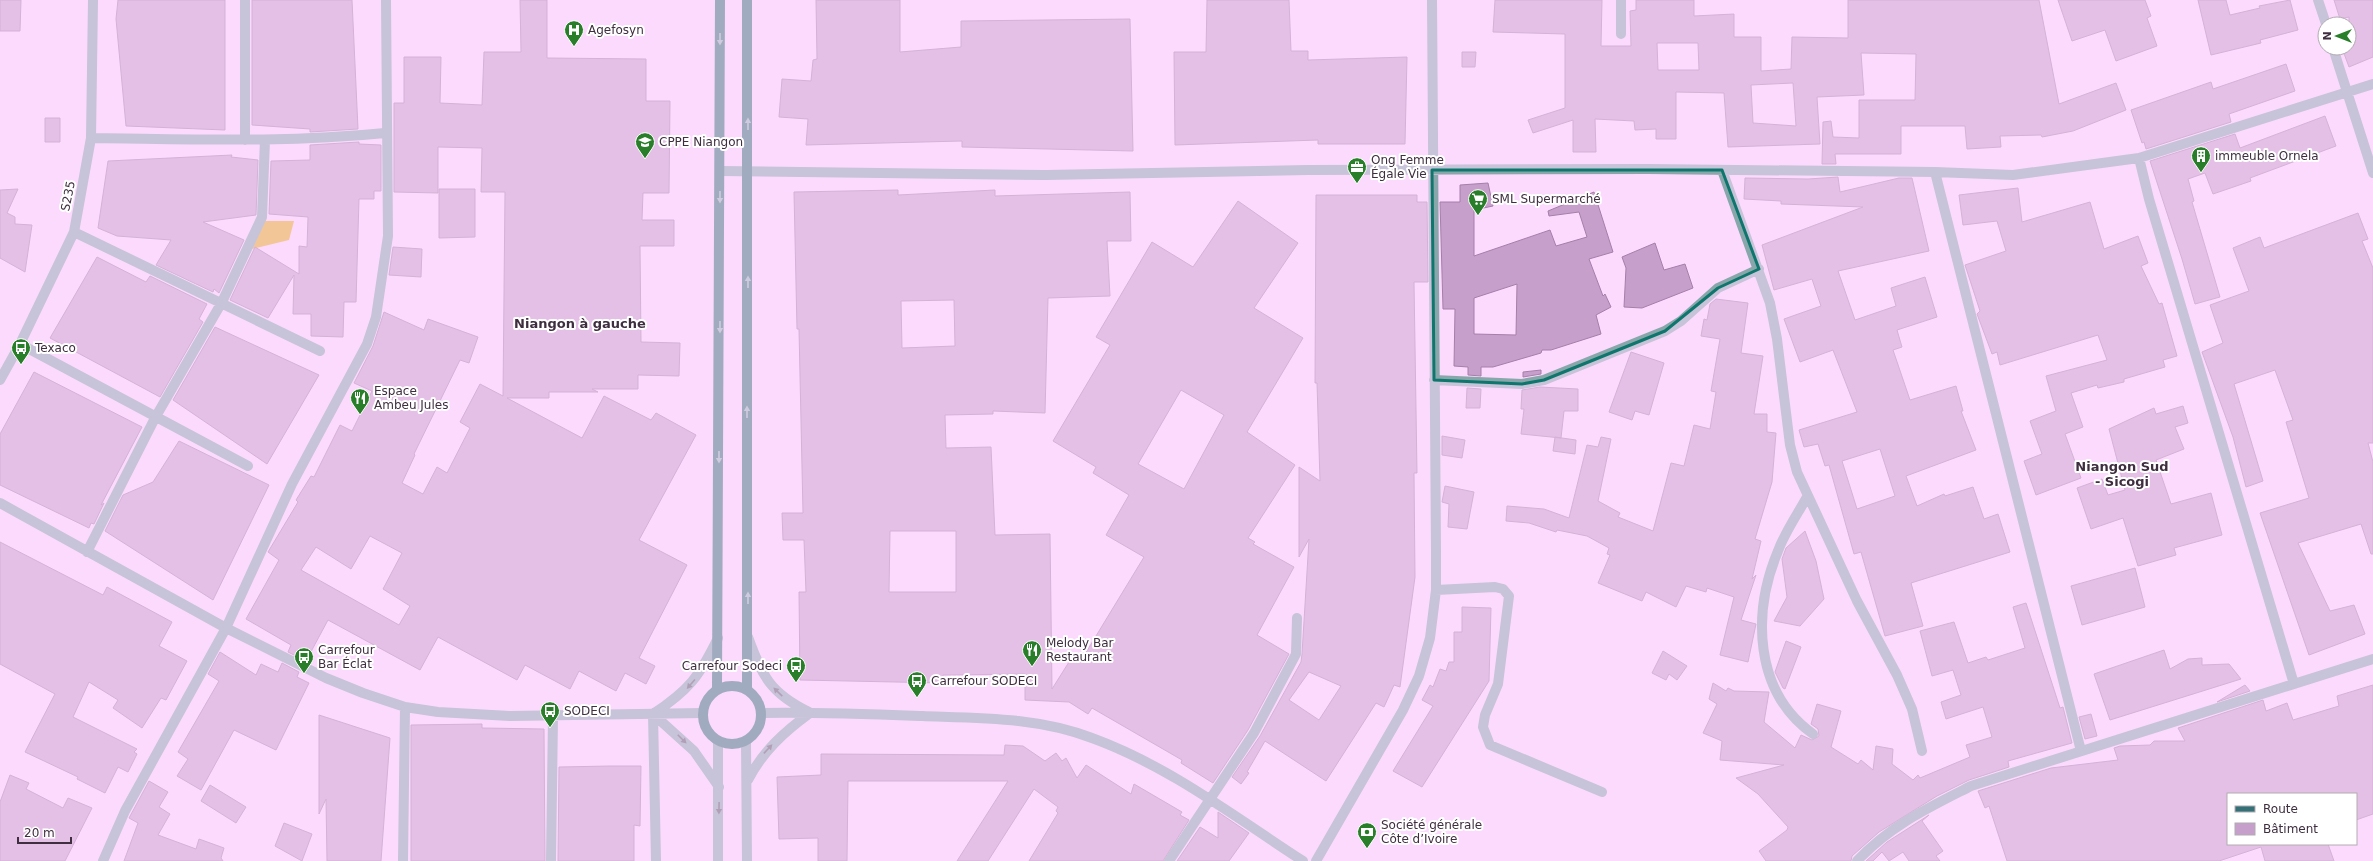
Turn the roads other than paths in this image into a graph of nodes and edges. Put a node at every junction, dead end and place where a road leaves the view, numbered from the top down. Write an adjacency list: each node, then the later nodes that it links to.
1 (92, 0): 15 (street, S235)
2 (245, 0): 16 (street)
3 (386, 0): 14 (street)
4 (720, 0): 21 (main road, one-way to 21)
5 (748, 0): 22 (main road, one-way to 5)
6 (1432, 0): 19 (street)
7 (1621, 0): 10 (street)
8 (2318, 0): 9 (street)
9 (2323, 16)
10 (1621, 34)
11 (2336, 56): 13 (street)
12 (2373, 84): 13 (street)
13 (2347, 92): 18 (street); 24 (street)
14 (385, 133): 17 (street); 39 (street)
15 (91, 138): 16 (street); 25 (street, S235)
16 (245, 140): 17 (street)
17 (265, 140): 27 (street)
18 (2139, 158): 23 (street); 43 (street)
19 (1432, 170): 20 (street); 22 (street); 31 (street)
20 (1722, 170): 23 (street); 26 (street)
21 (720, 171): 22 (street); 41 (main road, one-way to 41)
22 (748, 172): 40 (main road, one-way to 22)
23 (1935, 172): 56 (street)
24 (2373, 173)
25 (74, 232): 27 (street); 28 (street, S235)
26 (1759, 270): 31 (street); 34 (street)
27 (222, 302): 29 (street); 32 (street)
28 (20, 344): 30 (street, S235); 32 (street)
29 (320, 351)
30 (0, 380)
31 (1434, 380): 37 (street)
32 (155, 418): 33 (street); 36 (street)
33 (248, 466)
34 (1807, 497): 52 (street); 55 (street)
35 (0, 503): 36 (street)
36 (87, 552): 39 (street)
37 (1436, 590): 59 (street); 69 (street)
38 (1297, 618): 60 (street)
39 (226, 628): 46 (street); 61 (street)
40 (748, 637): 45 (main road); 47 (street, one-way to 40)
41 (718, 638): 44 (main road); 50 (street, one-way to 50)
42 (2373, 659): 43 (street)
43 (2294, 684): 56 (street)
44 (717, 689): 45 (main road); 48 (main road)
45 (747, 689): 49 (main road)
46 (405, 707): 51 (street); 62 (street)
47 (810, 712): 49 (street); 57 (street, one-way to 47); 60 (street)
48 (702, 713): 50 (street); 53 (main road)
49 (762, 713): 54 (main road)
50 (652, 714): 51 (street); 58 (street, one-way to 58); 64 (street)
51 (553, 716): 63 (street)
52 (1813, 734)
53 (718, 741): 54 (main road); 58 (street)
54 (746, 741): 57 (street)
55 (1922, 751)
56 (2082, 751): 70 (street)
57 (747, 782): 66 (street)
58 (719, 787): 65 (street, one-way to 65)
59 (1602, 792)
60 (1209, 799): 67 (street); 68 (street)
61 (102, 861)
62 (403, 861)
63 (551, 861)
64 (656, 861)
65 (718, 861)
66 (747, 861)
67 (1169, 861)
68 (1304, 861)
69 (1316, 861)
70 (1857, 861)

